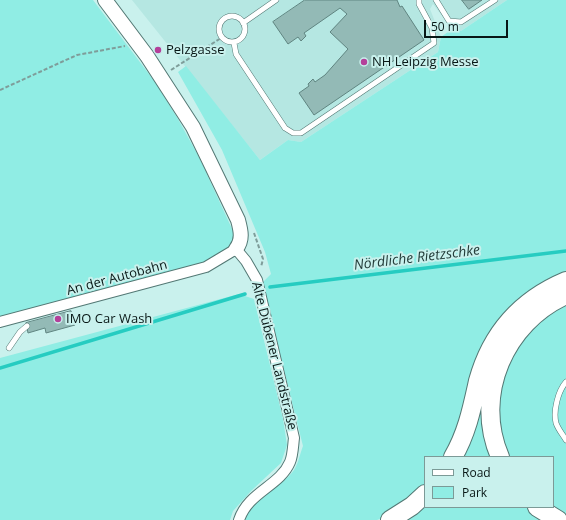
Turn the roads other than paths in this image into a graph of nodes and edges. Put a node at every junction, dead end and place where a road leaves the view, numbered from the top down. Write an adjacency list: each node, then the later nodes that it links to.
1 (104, 0): 8 (street)
2 (276, 0): 6 (lane)
3 (419, 0): 7 (lane)
4 (436, 0): 5 (lane)
5 (495, 0)
6 (243, 23): 7 (lane); 7 (lane)
7 (234, 43)
8 (236, 249): 11 (street, An der Autobahn); 20 (street, Alte Dübener Landstraße)
9 (566, 281): 16 (highway)
10 (566, 295): 17 (highway)
11 (0, 322)
12 (27, 326): 13 (lane)
13 (9, 348)
14 (566, 382): 15 (lane)
15 (566, 440)
16 (453, 456)
17 (500, 456)
18 (424, 495): 21 (highway)
19 (539, 508): 22 (highway)
20 (239, 520)
21 (390, 520)
22 (558, 520)

